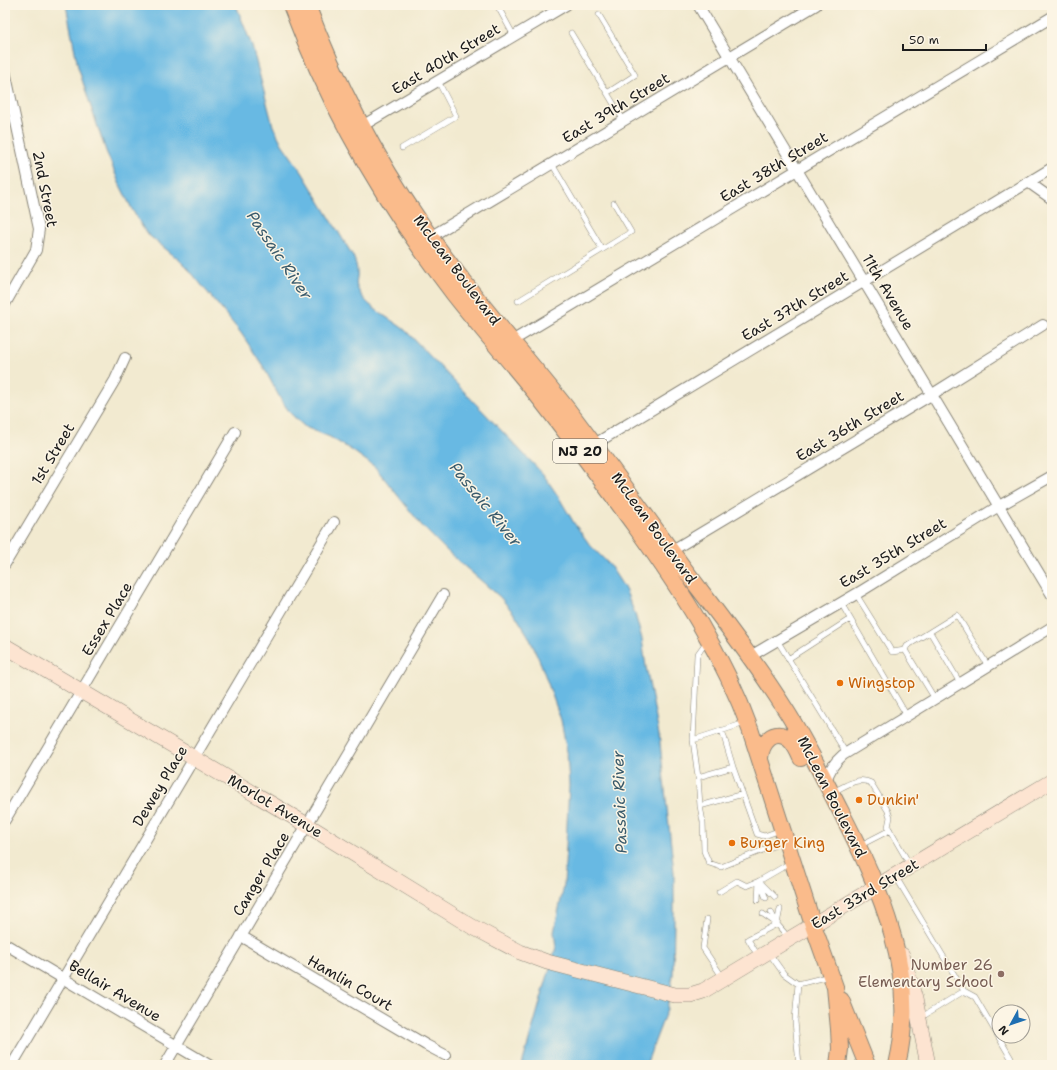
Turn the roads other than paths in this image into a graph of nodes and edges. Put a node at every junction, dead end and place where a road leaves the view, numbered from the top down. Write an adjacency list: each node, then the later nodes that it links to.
1 (291, 5): 47 (main road, McLean Boulevard / NJ 20)
2 (307, 5): 16 (main road, McLean Boulevard / NJ 20)
3 (497, 5): 10 (lane)
4 (566, 5): 10 (street, East 40th Street)
5 (698, 5): 11 (street, 11th Avenue)
6 (816, 5): 11 (street, East 39th Street)
7 (599, 15): 14 (lane)
8 (1052, 17): 20 (street, East 38th Street)
9 (571, 33): 14 (lane)
10 (514, 36): 13 (street, East 40th Street)
11 (729, 58): 15 (street, East 39th Street); 20 (street, 11th Avenue)
12 (5, 72): 28 (street, 2nd Street)
13 (438, 81): 16 (street, East 40th Street); 17 (lane)
14 (607, 93): 15 (lane)
15 (624, 121): 18 (street, East 39th Street)
16 (362, 126): 24 (main road, McLean Boulevard / NJ 20)
17 (402, 148)
18 (552, 164): 24 (street, East 39th Street); 25 (lane)
19 (1052, 168): 21 (street, East 37th Street)
20 (797, 170): 26 (street, 11th Avenue); 30 (street, East 38th Street)
21 (1028, 182): 22 (street); 26 (street, East 37th Street)
22 (1052, 199)
23 (614, 203): 25 (lane)
24 (430, 237): 30 (main road, McLean Boulevard / NJ 20)
25 (602, 249): 27 (lane)
26 (864, 282): 32 (street, 11th Avenue); 34 (street, East 37th Street)
27 (518, 301)
28 (5, 304)
29 (1043, 325): 32 (street, East 36th Street)
30 (512, 341): 34 (main road, McLean Boulevard / NJ 20)
31 (125, 358): 39 (street, 1st Street)
32 (932, 395): 36 (street, 11th Avenue); 38 (street, East 36th Street)
33 (235, 432): 55 (street, Essex Place)
34 (593, 445): 38 (main road, McLean Boulevard / NJ 20)
35 (1052, 476): 36 (street, East 35th Street)
36 (998, 506): 40 (street, East 35th Street); 42 (street, 11th Avenue)
37 (334, 522): 62 (street, Dewey Place)
38 (671, 551): 51 (main road, McLean Boulevard / NJ 20)
39 (5, 564)
40 (856, 594): 43 (street, East 35th Street); 50 (lane)
41 (443, 595): 71 (street, Canger Place)
42 (1052, 595)
43 (840, 603): 44 (lane); 48 (street, East 35th Street)
44 (850, 619): 52 (lane); 57 (lane)
45 (1052, 627): 53 (street)
46 (930, 632): 50 (lane); 53 (lane); 54 (lane)
47 (709, 639): 58 (main road, McLean Boulevard / NJ 20); 60 (lane)
48 (777, 640): 51 (street, East 35th Street); 52 (lane)
49 (5, 646): 55 (main road, Morlot Avenue)
50 (905, 650): 56 (lane)
51 (749, 657): 67 (main road, McLean Boulevard / NJ 20)
52 (788, 659): 61 (lane)
53 (988, 666): 54 (street)
54 (960, 683): 56 (street)
55 (81, 691): 62 (main road, Morlot Avenue); 70 (street, Essex Place)
56 (934, 699): 57 (street)
57 (907, 716): 61 (street)
58 (747, 722): 59 (lane); 63 (main road, McLean Boulevard / NJ 20)
59 (722, 730): 60 (lane); 64 (lane)
60 (693, 740): 65 (lane)
61 (846, 753): 67 (street)
62 (194, 758): 71 (main road, Morlot Avenue); 95 (street, Dewey Place)
63 (760, 758): 73 (main road, McLean Boulevard / NJ 20); 79 (main road)
64 (733, 766): 65 (lane); 68 (lane)
65 (698, 777): 69 (lane)
66 (1052, 781): 76 (main road, East 33rd Street)
67 (828, 788): 72 (lane); 74 (main road, McLean Boulevard / NJ 20)
68 (743, 794): 69 (lane); 73 (lane)
69 (700, 806): 73 (lane)
70 (5, 820)
71 (307, 825): 91 (street, Canger Place); 100 (main road, Morlot Avenue)
72 (890, 830): 74 (lane); 76 (lane)
73 (784, 835): 75 (main road, McLean Boulevard / NJ 20)
74 (859, 847): 79 (main road, McLean Boulevard / NJ 20)
75 (793, 861): 78 (lane); 89 (main road, McLean Boulevard / NJ 20)
76 (910, 866): 77 (main road, East 33rd Street)
77 (895, 876): 79 (main road, East 33rd Street); 99 (lane)
78 (759, 881): 80 (lane); 81 (lane); 82 (lane); 83 (lane)
79 (877, 886): 89 (main road, East 33rd Street); 90 (main road, McLean Boulevard / NJ 20)
80 (719, 892)
81 (775, 897)
82 (766, 898)
83 (758, 900)
84 (780, 909): 88 (lane)
85 (771, 912): 88 (lane)
86 (763, 914): 88 (lane)
87 (707, 919): 96 (lane)
88 (776, 924): 92 (lane); 94 (lane)
89 (814, 925): 92 (main road, East 33rd Street); 97 (main road, McLean Boulevard / NJ 20)
90 (893, 935): 101 (main road); 110 (main road, McLean Boulevard / NJ 20)
91 (241, 936): 102 (street, Canger Place); 103 (street, Hamlin Court)
92 (790, 939): 94 (main road, East 33rd Street)
93 (5, 944): 95 (street, Bellair Avenue)
94 (763, 955): 96 (main road, East 33rd Street); 98 (lane)
95 (63, 978): 102 (street, Bellair Avenue); 104 (street, Dewey Place)
96 (724, 979): 100 (main road, East 33rd Street)
97 (833, 981): 98 (lane); 108 (main road, McLean Boulevard / NJ 20); 109 (main road)
98 (798, 984): 107 (lane)
99 (964, 991): 101 (lane); 112 (lane)
100 (675, 995)
101 (919, 1019): 111 (main road)
102 (177, 1046): 105 (street, Canger Place); 106 (street, Bellair Avenue)
103 (445, 1055)
104 (12, 1065)
105 (165, 1065)
106 (209, 1065)
107 (799, 1065)
108 (838, 1065)
109 (867, 1065)
110 (897, 1065)
111 (928, 1065)
112 (1015, 1065)

